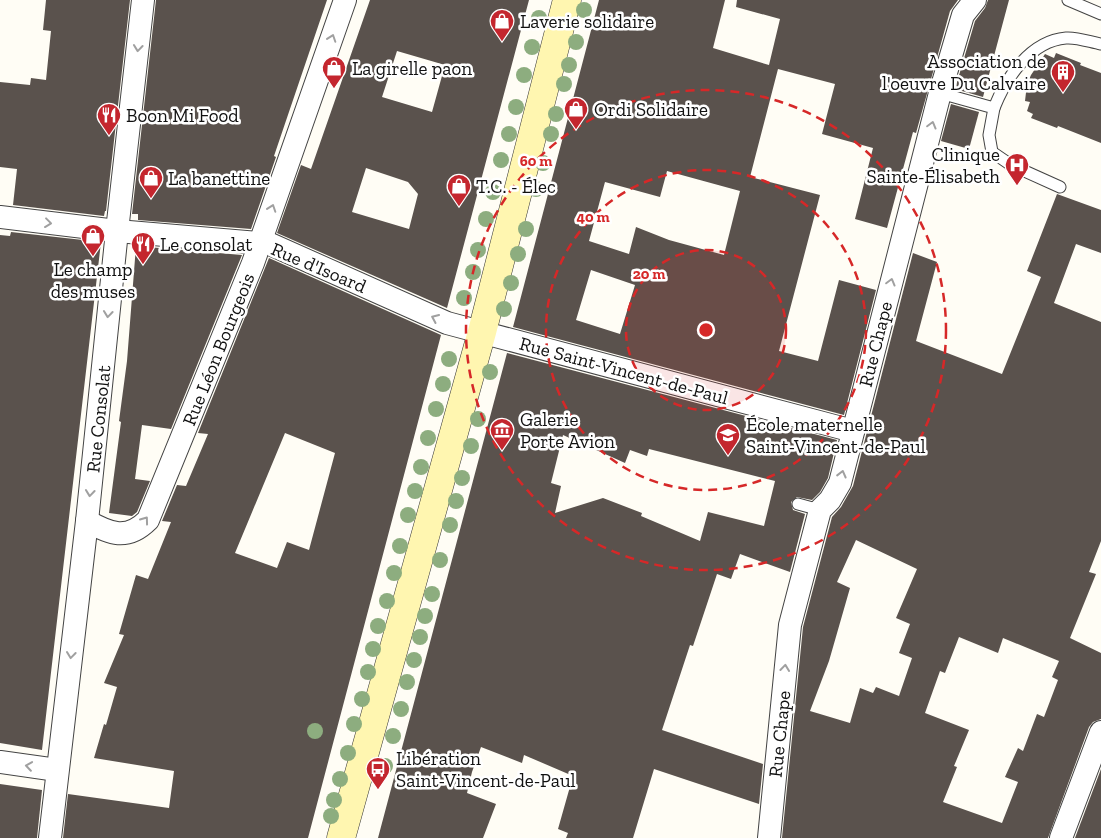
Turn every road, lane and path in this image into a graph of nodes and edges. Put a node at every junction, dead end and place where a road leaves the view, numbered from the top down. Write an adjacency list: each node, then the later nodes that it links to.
1 (143, 0): 12 (street, Rue Consolat, one-way to 12)
2 (345, 0): 13 (street, Rue Léon Bourgeois, one-way to 2)
3 (567, 0): 14 (main road)
4 (975, 0): 8 (street, Rue Chape)
5 (1068, 0): 6 (lane)
6 (1101, 14)
7 (1101, 44): 9 (lane)
8 (940, 93): 9 (lane); 15 (street, Rue Chape, one-way to 8)
9 (994, 108): 10 (lane)
10 (1060, 187)
11 (0, 217): 12 (street, Rue d'Isoard, one-way to 12)
12 (117, 231): 13 (street, Rue d'Isoard); 18 (street, Rue Consolat, one-way to 18)
13 (260, 243): 14 (street, Rue d'Isoard, one-way to 13); 18 (street, Rue Léon Bourgeois, one-way to 13)
14 (482, 332): 15 (street, Rue Saint-Vincent-de-Paul); 23 (main road)
15 (853, 431): 17 (street, Rue Chape, one-way to 15)
16 (798, 504): 17 (lane)
17 (820, 510): 24 (street, Rue Chape, one-way to 17)
18 (87, 521): 21 (street, Rue Consolat, one-way to 21)
19 (1101, 732): 25 (street)
20 (0, 762): 21 (street, one-way to 20)
21 (58, 770): 22 (street, Rue Consolat)
22 (50, 838)
23 (341, 838)
24 (769, 838)
25 (1061, 838)

